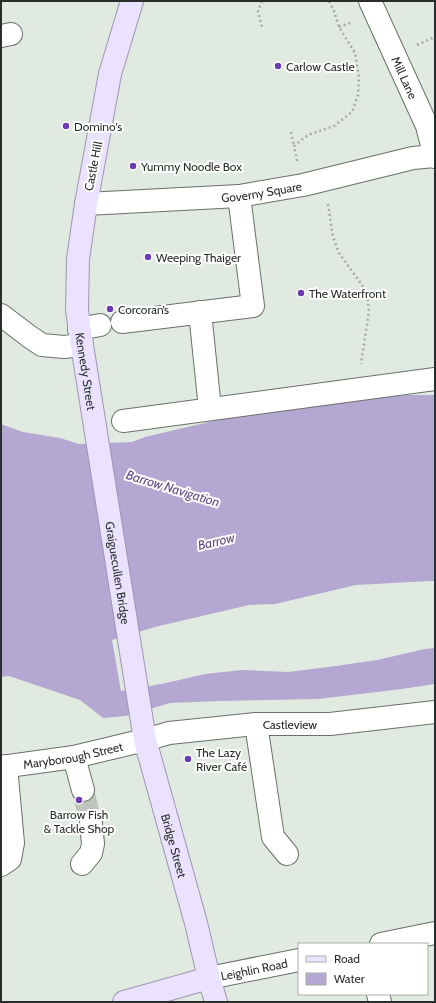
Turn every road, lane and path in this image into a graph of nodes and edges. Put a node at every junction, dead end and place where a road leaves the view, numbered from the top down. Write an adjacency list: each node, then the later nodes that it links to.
1 (132, 1): 15 (main road, Castle Hill)
2 (262, 1): 6 (path)
3 (329, 1): 7 (path)
4 (370, 1): 12 (street, Mill Lane)
5 (358, 20): 7 (path)
6 (262, 27)
7 (338, 27): 11 (path)
8 (435, 38): 9 (path)
9 (413, 47)
10 (291, 132): 11 (path)
11 (294, 146): 13 (path)
12 (435, 157): 13 (street, Governy Square)
13 (302, 185): 14 (street, Governy Square)
14 (240, 196): 15 (street, Governy Square); 17 (street)
15 (86, 204): 20 (main road, Castle Hill)
16 (328, 209): 21 (path)
17 (200, 312): 19 (street); 23 (street)
18 (1, 315): 20 (street)
19 (122, 322)
20 (84, 327): 25 (main road, Kennedy Street)
21 (361, 369)
22 (435, 379): 23 (street)
23 (210, 409): 24 (street)
24 (123, 421)
25 (96, 434): 26 (main road, Graiguecullen Bridge)
26 (140, 712): 29 (main road, Bridge Street)
27 (435, 712): 28 (street, Castleview)
28 (256, 724): 29 (street, Castleview); 34 (street)
29 (145, 740): 30 (street, Maryborough Street); 40 (main road, Bridge Street)
30 (74, 757): 31 (street, Maryborough Street); 32 (street)
31 (3, 767): 36 (street)
32 (83, 790)
33 (91, 823): 35 (street)
34 (287, 854)
35 (82, 864)
36 (1, 865)
37 (435, 933): 38 (street)
38 (386, 943)
39 (298, 960): 40 (street, Leighlin Road)
40 (209, 978): 41 (main road); 42 (main road, Bridge Street)
41 (124, 1002)
42 (216, 1002)

